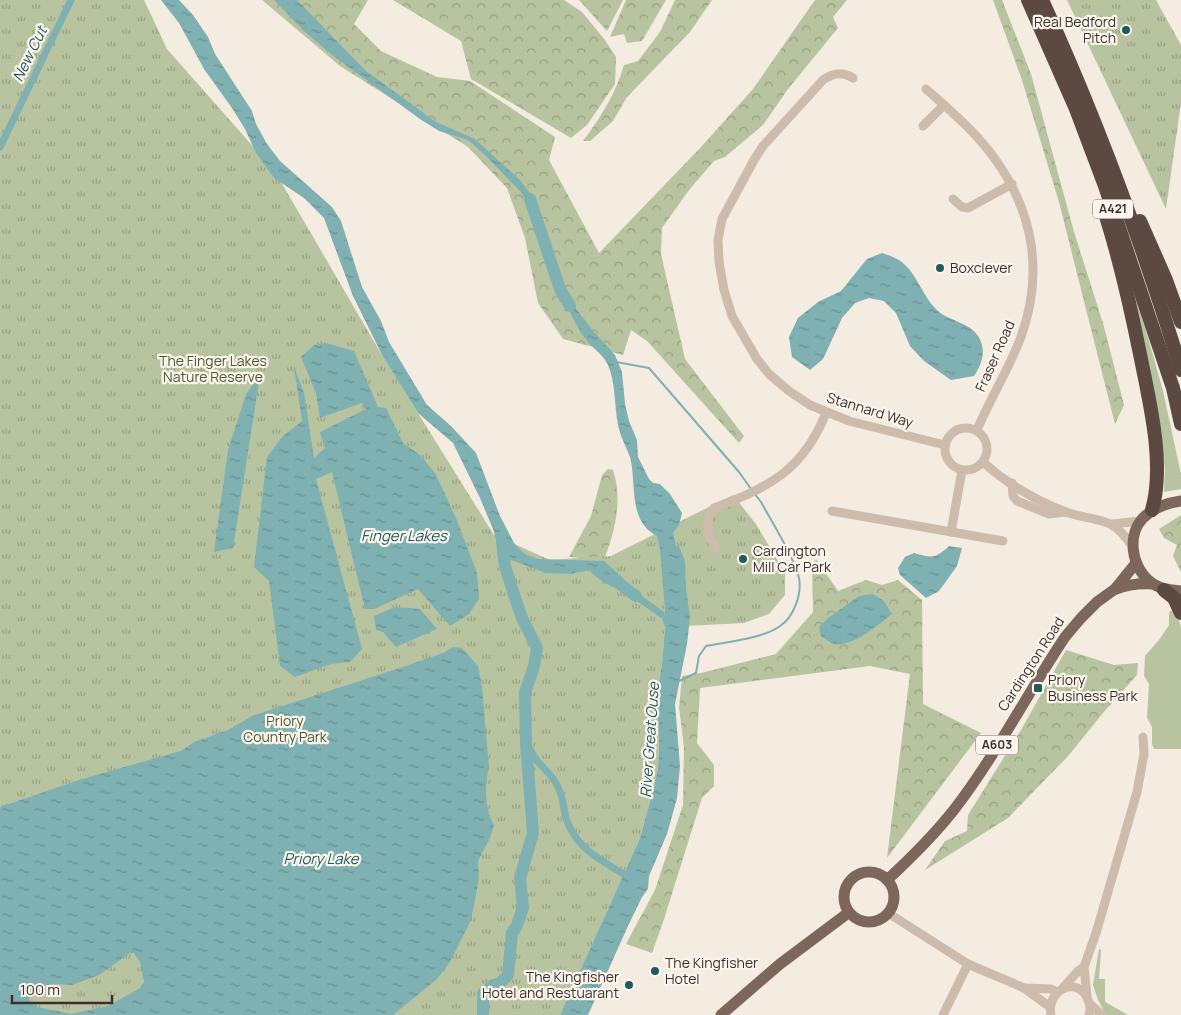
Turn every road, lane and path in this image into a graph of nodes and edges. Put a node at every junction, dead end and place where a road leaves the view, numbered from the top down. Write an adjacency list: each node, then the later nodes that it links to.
1 (1028, 0): 6 (highway, A421)
2 (1042, 0): 9 (highway, A421)
3 (853, 78): 13 (street, Stannard Way)
4 (926, 89): 5 (street, Fraser Road)
5 (944, 105): 7 (street); 8 (street, Fraser Road)
6 (1076, 109): 14 (highway, A421); 20 (highway)
7 (923, 126)
8 (1012, 184): 10 (street); 15 (street, Fraser Road)
9 (1122, 193): 11 (highway); 12 (highway, A421)
10 (953, 199)
11 (1181, 322)
12 (1181, 370)
13 (826, 413): 16 (street, Stannard Way); 27 (street)
14 (1181, 424)
15 (977, 430): 16 (street); 17 (street)
16 (945, 445): 18 (street)
17 (983, 462): 18 (street); 23 (street)
18 (962, 470): 24 (street)
19 (1181, 501): 20 (main road)
20 (1152, 510): 22 (main road)
21 (832, 511): 24 (street)
22 (1140, 521): 23 (street); 26 (main road)
23 (1112, 524): 26 (street)
24 (952, 532): 25 (street)
25 (1003, 541)
26 (1132, 546): 28 (main road)
27 (716, 548)
28 (1136, 563): 29 (main road); 30 (main road, Cardington Road / A603)
29 (1159, 587): 30 (main road, Cardington Road / A603); 31 (main road, Cardington Road); 32 (highway)
30 (1115, 589): 34 (main road, Cardington Road / A603)
31 (1181, 591)
32 (1181, 613)
33 (1143, 737): 38 (street)
34 (887, 880): 35 (main road); 36 (main road)
35 (848, 913): 36 (main road); 43 (main road)
36 (888, 913): 37 (street)
37 (968, 964): 39 (street); 44 (street)
38 (1084, 967): 40 (street); 41 (street)
39 (1024, 988): 40 (street); 42 (street)
40 (1060, 990): 41 (street); 42 (street)
41 (1088, 1000): 45 (street); 46 (street)
42 (1051, 1011)
43 (721, 1015)
44 (943, 1015)
45 (1089, 1015)
46 (1102, 1015)

